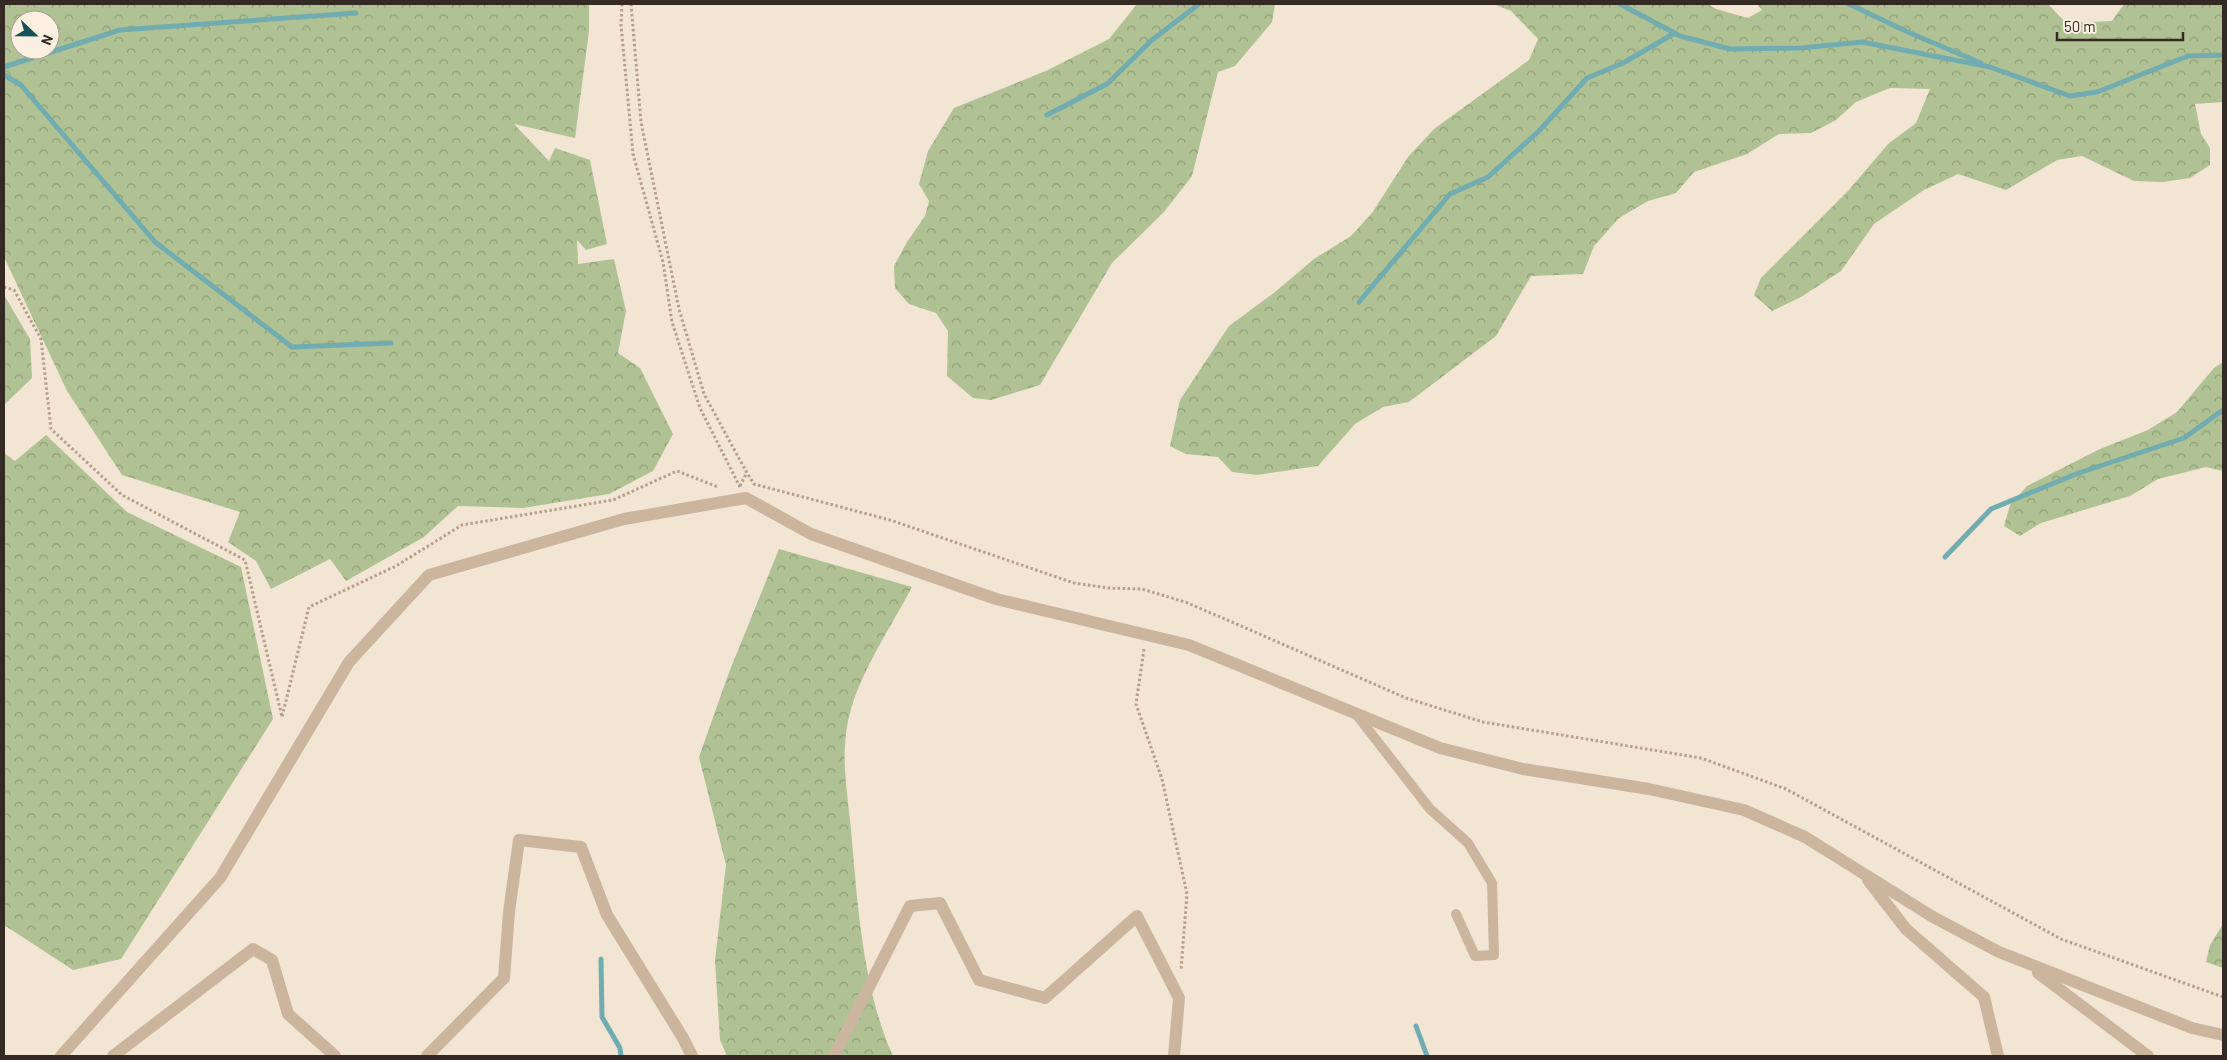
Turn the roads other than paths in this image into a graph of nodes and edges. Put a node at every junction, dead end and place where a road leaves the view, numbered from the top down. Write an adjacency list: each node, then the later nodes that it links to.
1 (1354, 711): 2 (street); 3 (lane); 6 (street)
2 (1864, 874): 4 (street); 13 (street)
3 (1456, 914)
4 (2024, 962): 5 (street); 14 (street)
5 (2223, 1035)
6 (61, 1056)
7 (113, 1056): 8 (street)
8 (335, 1056)
9 (427, 1056): 10 (street)
10 (692, 1056)
11 (834, 1056): 12 (street)
12 (1174, 1056)
13 (1998, 1056)
14 (2148, 1056)

